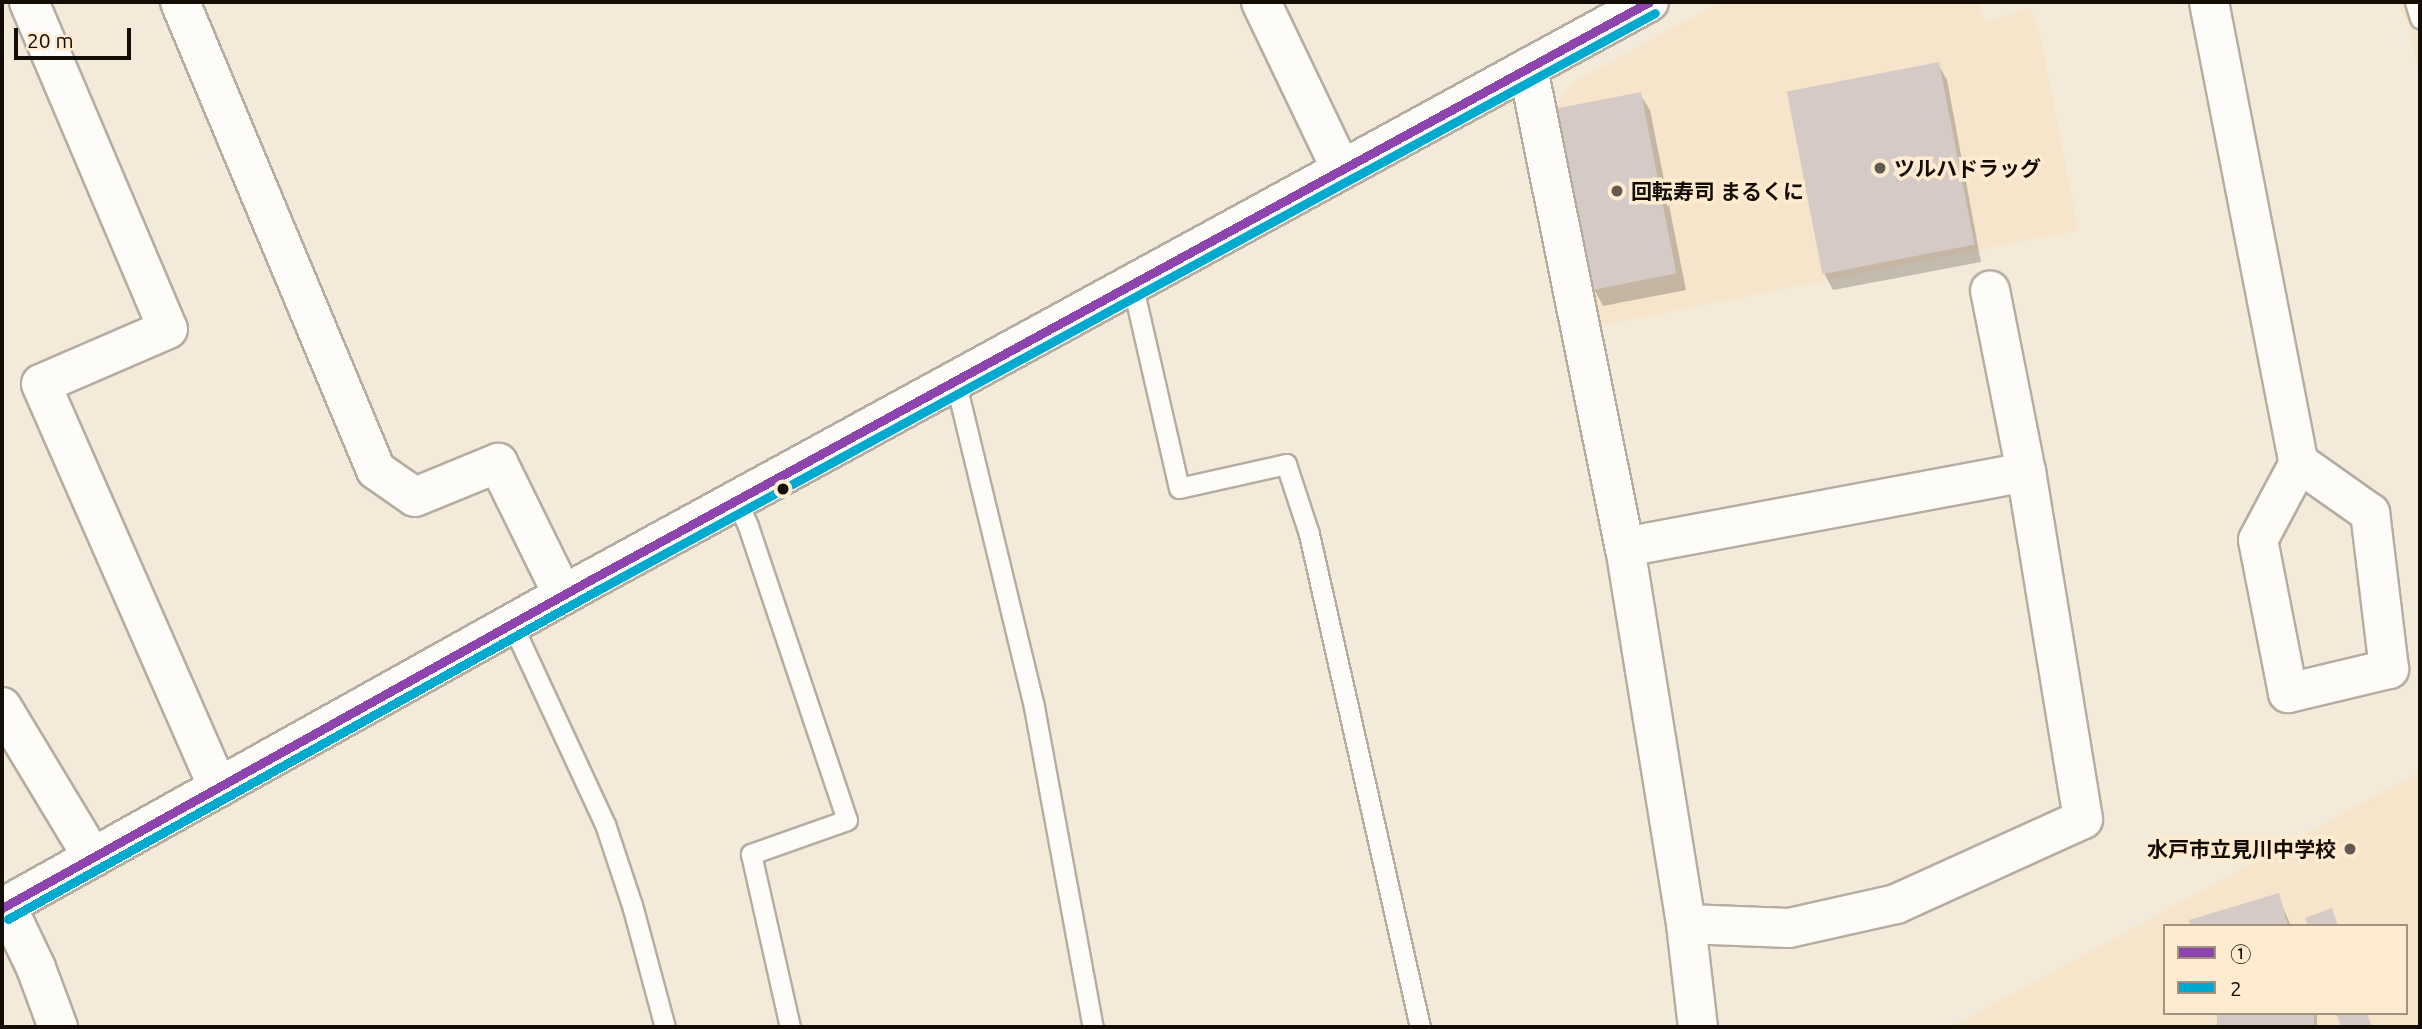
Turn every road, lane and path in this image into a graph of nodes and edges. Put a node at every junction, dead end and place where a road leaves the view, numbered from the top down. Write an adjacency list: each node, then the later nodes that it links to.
1 (29, 2): 20 (street)
2 (180, 2): 17 (street)
3 (1261, 2): 9 (street)
4 (1649, 2): 8 (street)
5 (2209, 2): 13 (street)
6 (2415, 2): 7 (lane)
7 (2420, 18)
8 (1528, 68): 9 (street); 16 (street)
9 (1341, 169): 10 (street)
10 (1132, 284): 12 (street); 28 (lane)
11 (1990, 291): 14 (street)
12 (955, 380): 15 (street); 27 (lane)
13 (2299, 463): 13 (street)
14 (2026, 472): 16 (street); 23 (street)
15 (736, 500): 17 (street); 26 (lane)
16 (1625, 547): 23 (street)
17 (563, 595): 18 (street)
18 (512, 624): 20 (street); 25 (lane)
19 (2, 706): 21 (street)
20 (218, 788): 21 (street)
21 (93, 858): 22 (street)
22 (4, 906): 24 (street)
23 (1686, 924): 29 (street)
24 (58, 1027)
25 (665, 1027)
26 (790, 1027)
27 (1093, 1027)
28 (1420, 1027)
29 (1698, 1027)

